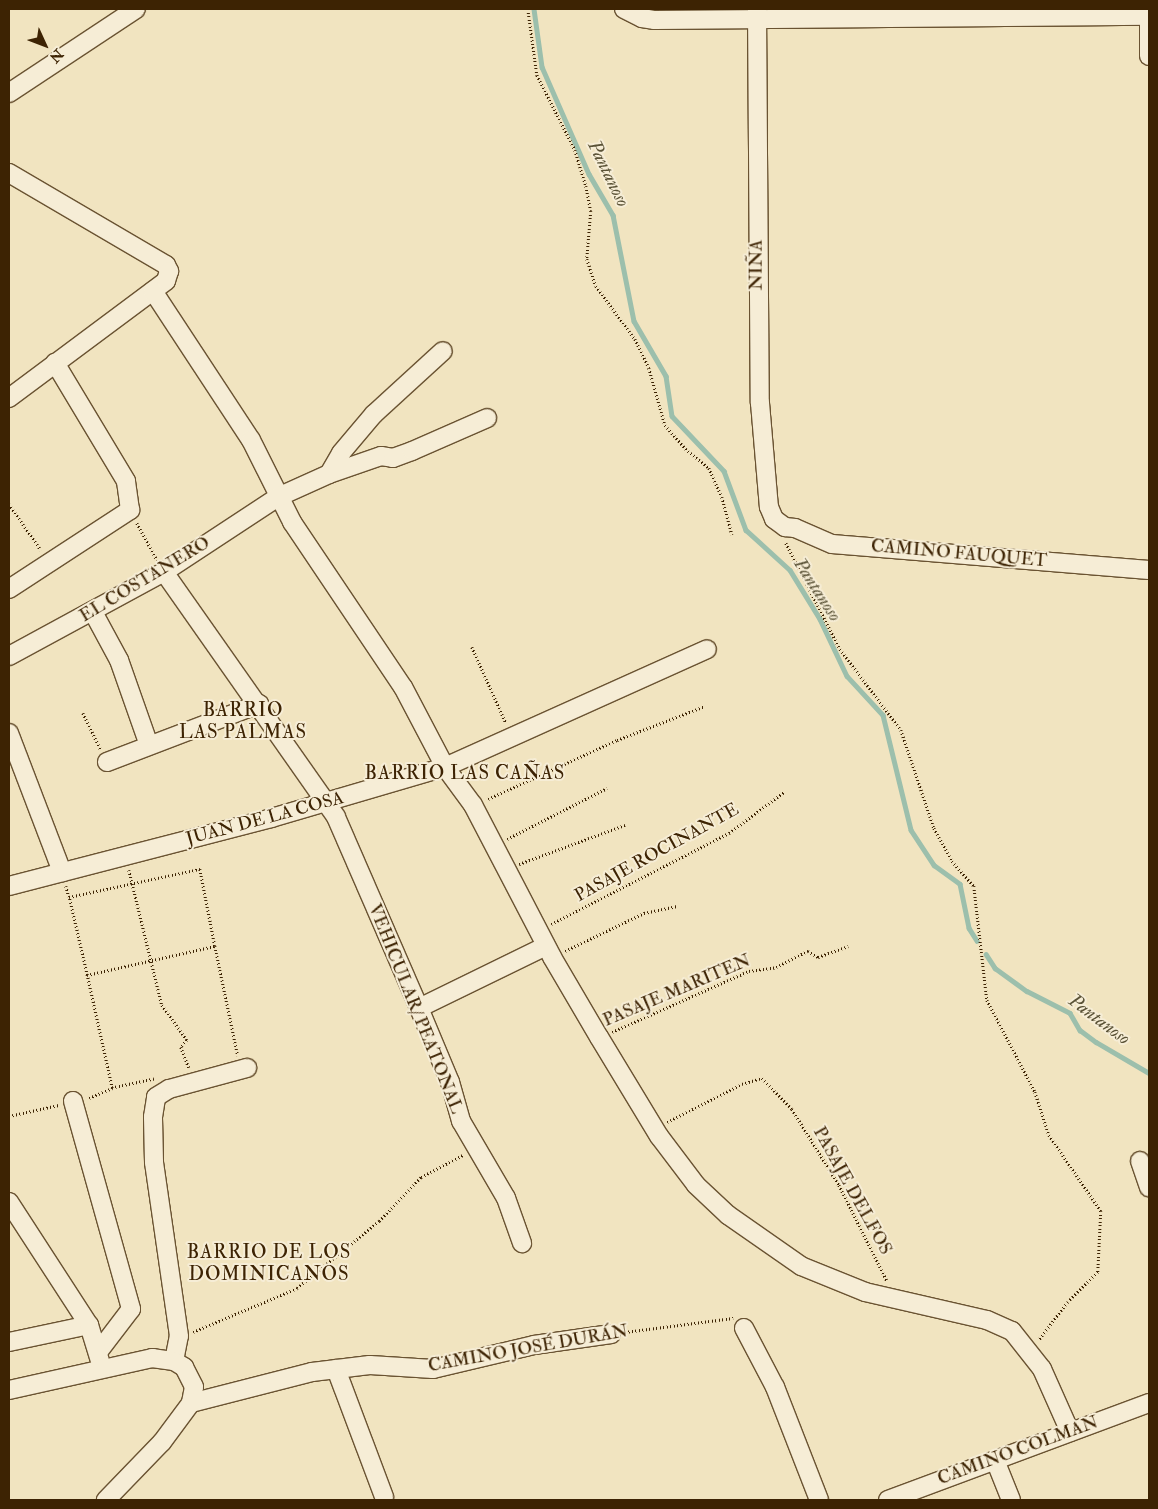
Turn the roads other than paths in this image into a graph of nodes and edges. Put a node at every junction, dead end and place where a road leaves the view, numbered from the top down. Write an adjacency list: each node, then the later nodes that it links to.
1 (136, 9): 7 (street)
2 (624, 9): 4 (street)
3 (1149, 9): 5 (street)
4 (756, 14): 5 (street); 16 (street, NIÑA)
5 (1149, 16): 6 (street)
6 (1149, 56)
7 (9, 93)
8 (9, 173): 9 (street)
9 (153, 291): 11 (street); 15 (street)
10 (443, 350): 14 (street)
11 (55, 362): 12 (street); 19 (street)
12 (9, 398)
13 (487, 418): 14 (street)
14 (329, 474): 15 (street)
15 (278, 497): 18 (street, EL COSTANERO); 27 (street)
16 (774, 519): 17 (street, CAMINO FAUQUET)
17 (1149, 570)
18 (164, 572): 20 (street, EL COSTANERO); 23 (street, VEHICULAR/ PEATONAL)
19 (9, 589)
20 (93, 612): 22 (street, EL COSTANERO); 25 (street)
21 (707, 649): 27 (street, JUAN DE LA COSA)
22 (9, 656)
23 (259, 704): 25 (street); 28 (street, VEHICULAR/ PEATONAL)
24 (9, 733): 29 (street)
25 (149, 745): 26 (street)
26 (107, 762)
27 (445, 767): 28 (street, JUAN DE LA COSA); 31 (street)
28 (326, 801): 29 (street, JUAN DE LA COSA); 32 (street, VEHICULAR/ PEATONAL)
29 (62, 872): 30 (street, JUAN DE LA COSA)
30 (9, 886)
31 (545, 945): 32 (street); 50 (street)
32 (419, 1008): 38 (street, VEHICULAR/ PEATONAL)
33 (243, 1064): 44 (street)
34 (73, 1101): 43 (street)
35 (1140, 1161): 36 (street)
36 (1149, 1186)
37 (9, 1202): 39 (street)
38 (522, 1243)
39 (89, 1324): 42 (street); 43 (street)
40 (744, 1328): 54 (street)
41 (611, 1334): 45 (street, CAMINO JOSÉ DURÁN)
42 (9, 1342)
43 (99, 1351): 46 (street)
44 (174, 1361): 46 (street); 48 (street)
45 (336, 1369): 48 (street, CAMINO JOSÉ DURÁN); 52 (street)
46 (102, 1371): 47 (street)
47 (9, 1390)
48 (191, 1403): 53 (street)
49 (1149, 1403): 50 (street, CAMINO COLMAN)
50 (1070, 1432): 51 (street, CAMINO COLMAN)
51 (995, 1460): 55 (street, CAMINO COLMAN); 56 (street)
52 (384, 1497)
53 (106, 1500)
54 (819, 1500)
55 (888, 1500)
56 (1011, 1500)

